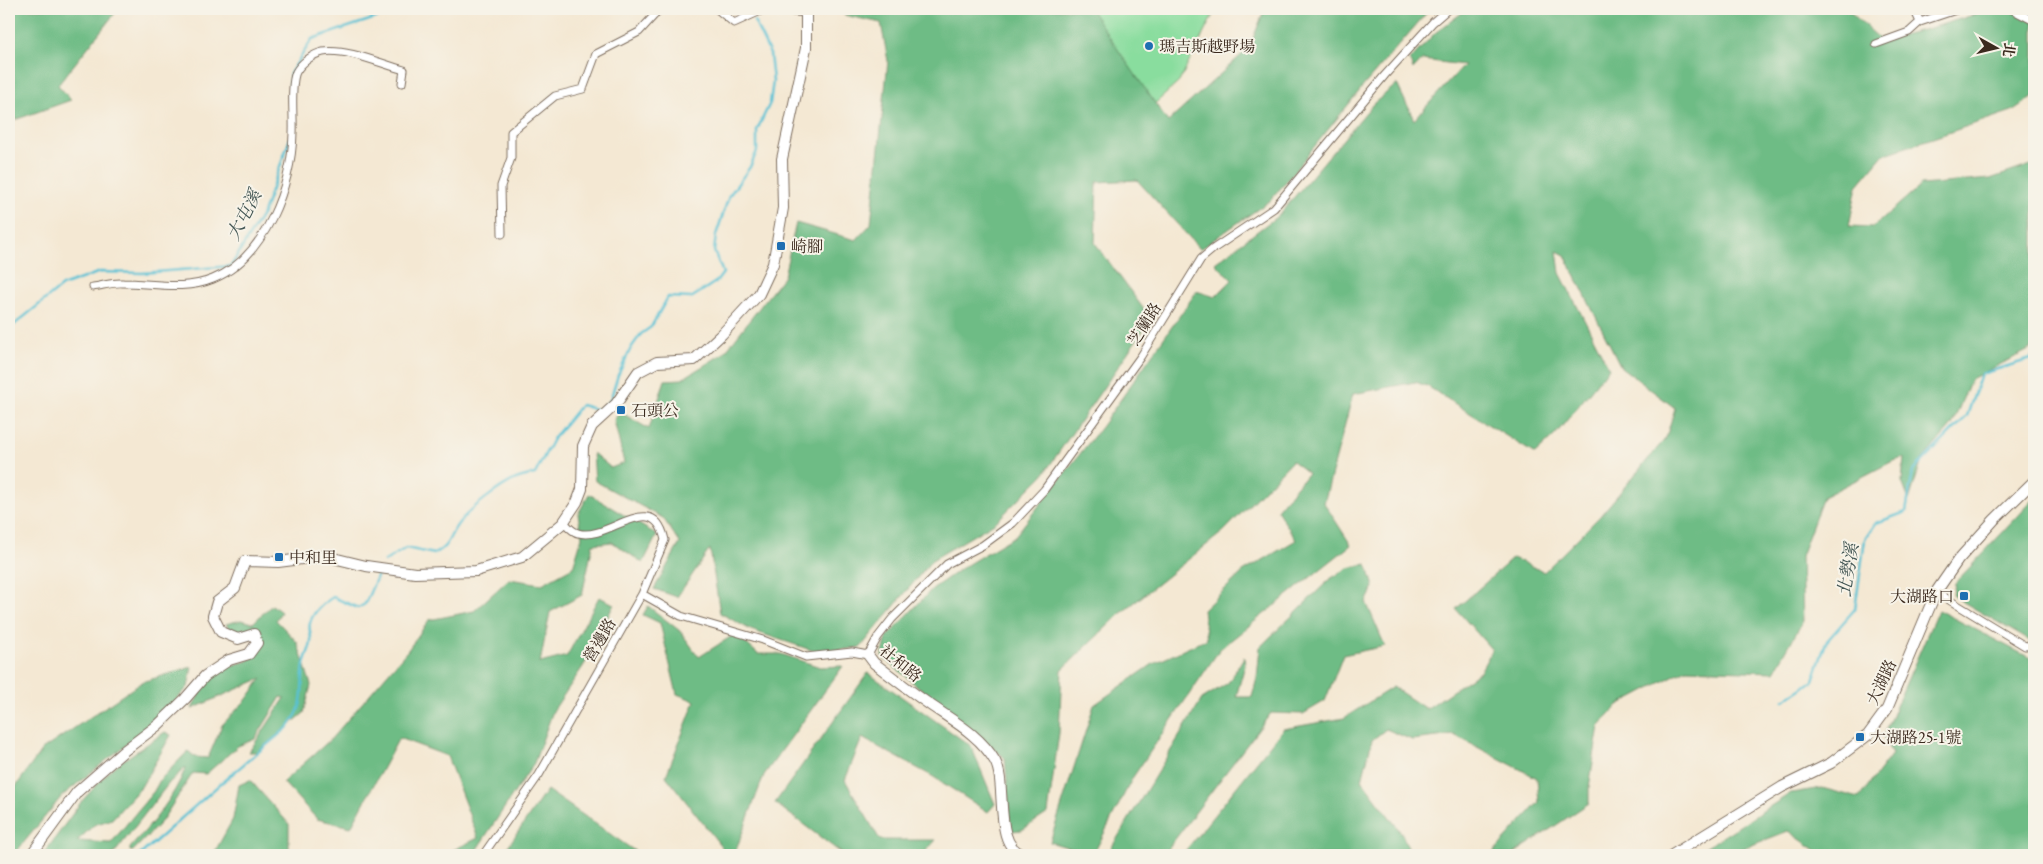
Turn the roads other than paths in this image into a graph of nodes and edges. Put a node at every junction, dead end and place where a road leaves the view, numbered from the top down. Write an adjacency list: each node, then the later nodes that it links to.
1 (660, 9): 12 (street)
2 (717, 9): 7 (street)
3 (1448, 9): 19 (street, 芝蘭路)
4 (1914, 9): 9 (street)
5 (1959, 9): 9 (street)
6 (2011, 9): 8 (street)
7 (806, 11): 15 (street)
8 (2034, 21)
9 (1920, 22): 10 (street)
10 (1876, 44)
11 (402, 83): 13 (street)
12 (502, 234)
13 (92, 287)
14 (2034, 481): 16 (street, 大湖路)
15 (563, 521): 17 (street, 營邊路); 20 (street)
16 (1936, 592): 18 (street); 23 (street, 大湖路)
17 (642, 594): 19 (street, 社和路); 21 (street, 營邊路)
18 (2034, 645)
19 (868, 655): 22 (street, 社和路)
20 (31, 855)
21 (483, 855)
22 (1024, 855)
23 (1672, 855)

